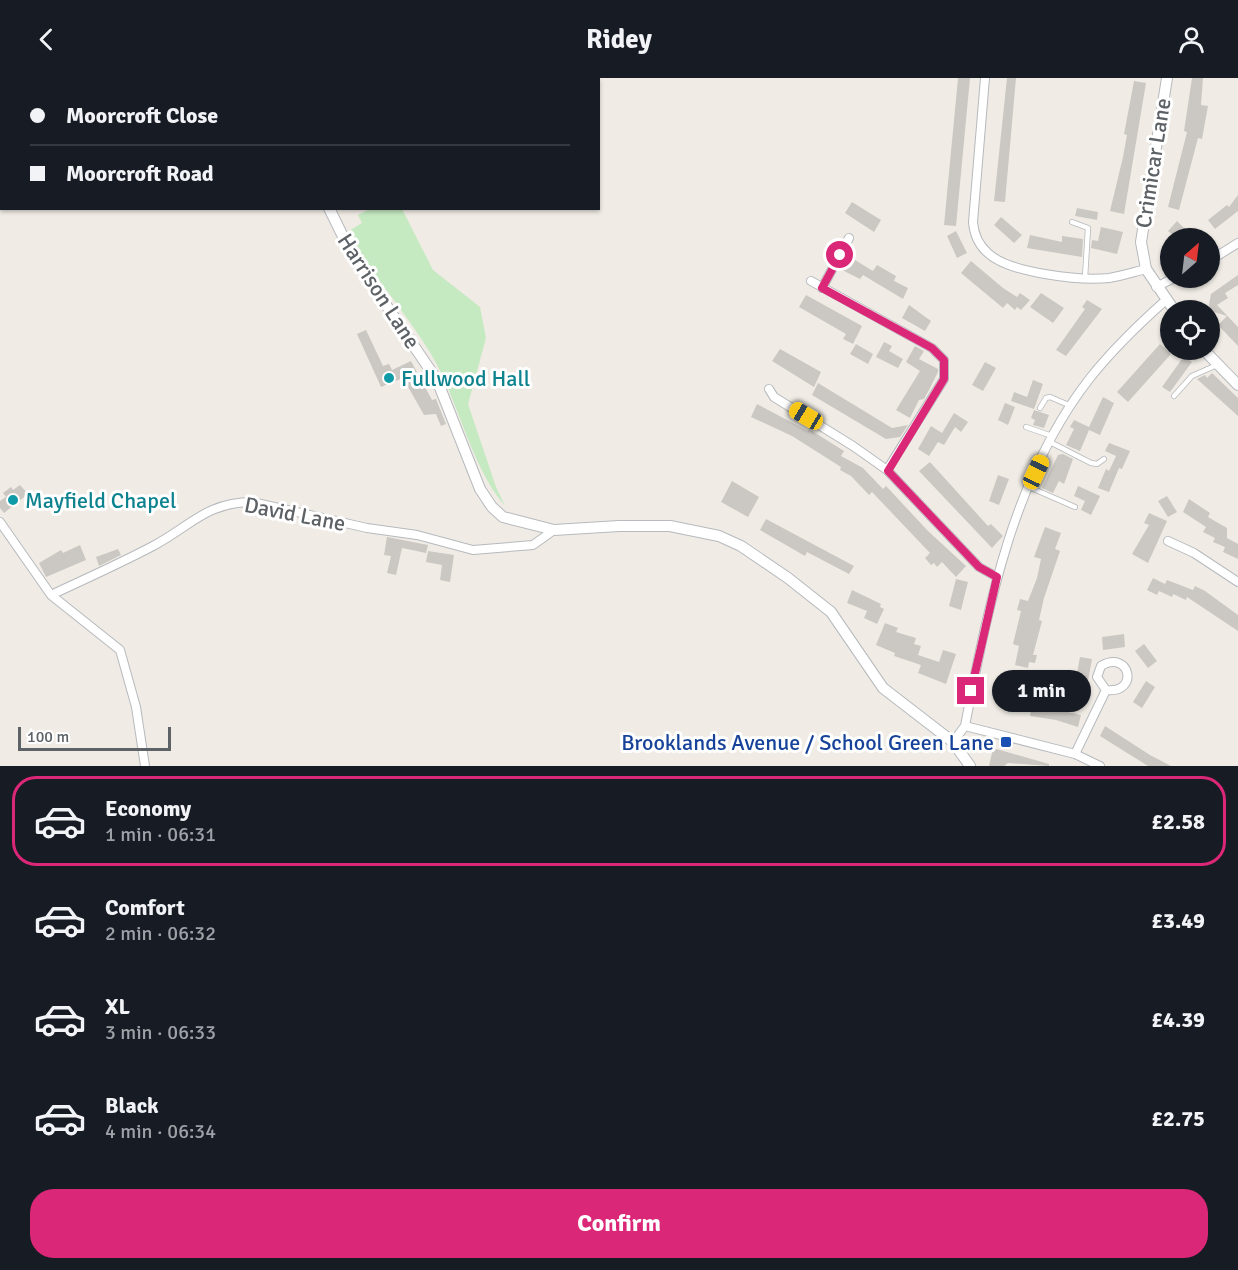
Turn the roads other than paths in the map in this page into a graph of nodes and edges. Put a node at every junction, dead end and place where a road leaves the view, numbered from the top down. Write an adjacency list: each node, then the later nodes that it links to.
1 (985, 78): 9 (street)
2 (1167, 78): 8 (street, Crimicar Lane)
3 (330, 210): 30 (street, Harrison Lane)
4 (1072, 222): 9 (lane)
5 (849, 238): 13 (street)
6 (1238, 243): 7 (street)
7 (1220, 254)
8 (1146, 269): 9 (street); 12 (street, Crimicar Lane)
9 (1085, 278)
10 (811, 281): 13 (street)
11 (1160, 285): 12 (street)
12 (1156, 287): 14 (street, Crimicar Lane)
13 (822, 288): 26 (street)
14 (1166, 300)
15 (1160, 306): 21 (street)
16 (1213, 360): 17 (street)
17 (1217, 365): 18 (street); 20 (lane)
18 (1238, 385)
19 (769, 389): 26 (street)
20 (1174, 396)
21 (1071, 407): 22 (lane); 24 (street)
22 (1040, 408)
23 (1026, 427): 24 (lane)
24 (1052, 439): 25 (lane); 27 (street)
25 (1104, 459)
26 (888, 471): 32 (street)
27 (1029, 487): 28 (lane); 32 (street)
28 (1075, 507)
29 (0, 522): 34 (street)
30 (554, 530): 34 (street, David Lane); 37 (street, Harrison Lane)
31 (1168, 541): 33 (street)
32 (997, 577): 36 (street)
33 (1238, 582)
34 (51, 595): 39 (street)
35 (1106, 690): 38 (street)
36 (965, 726): 37 (street); 38 (street)
37 (953, 742): 40 (street, Harrison Lane)
38 (1075, 754): 41 (street)
39 (145, 766)
40 (970, 766)
41 (1100, 766)

